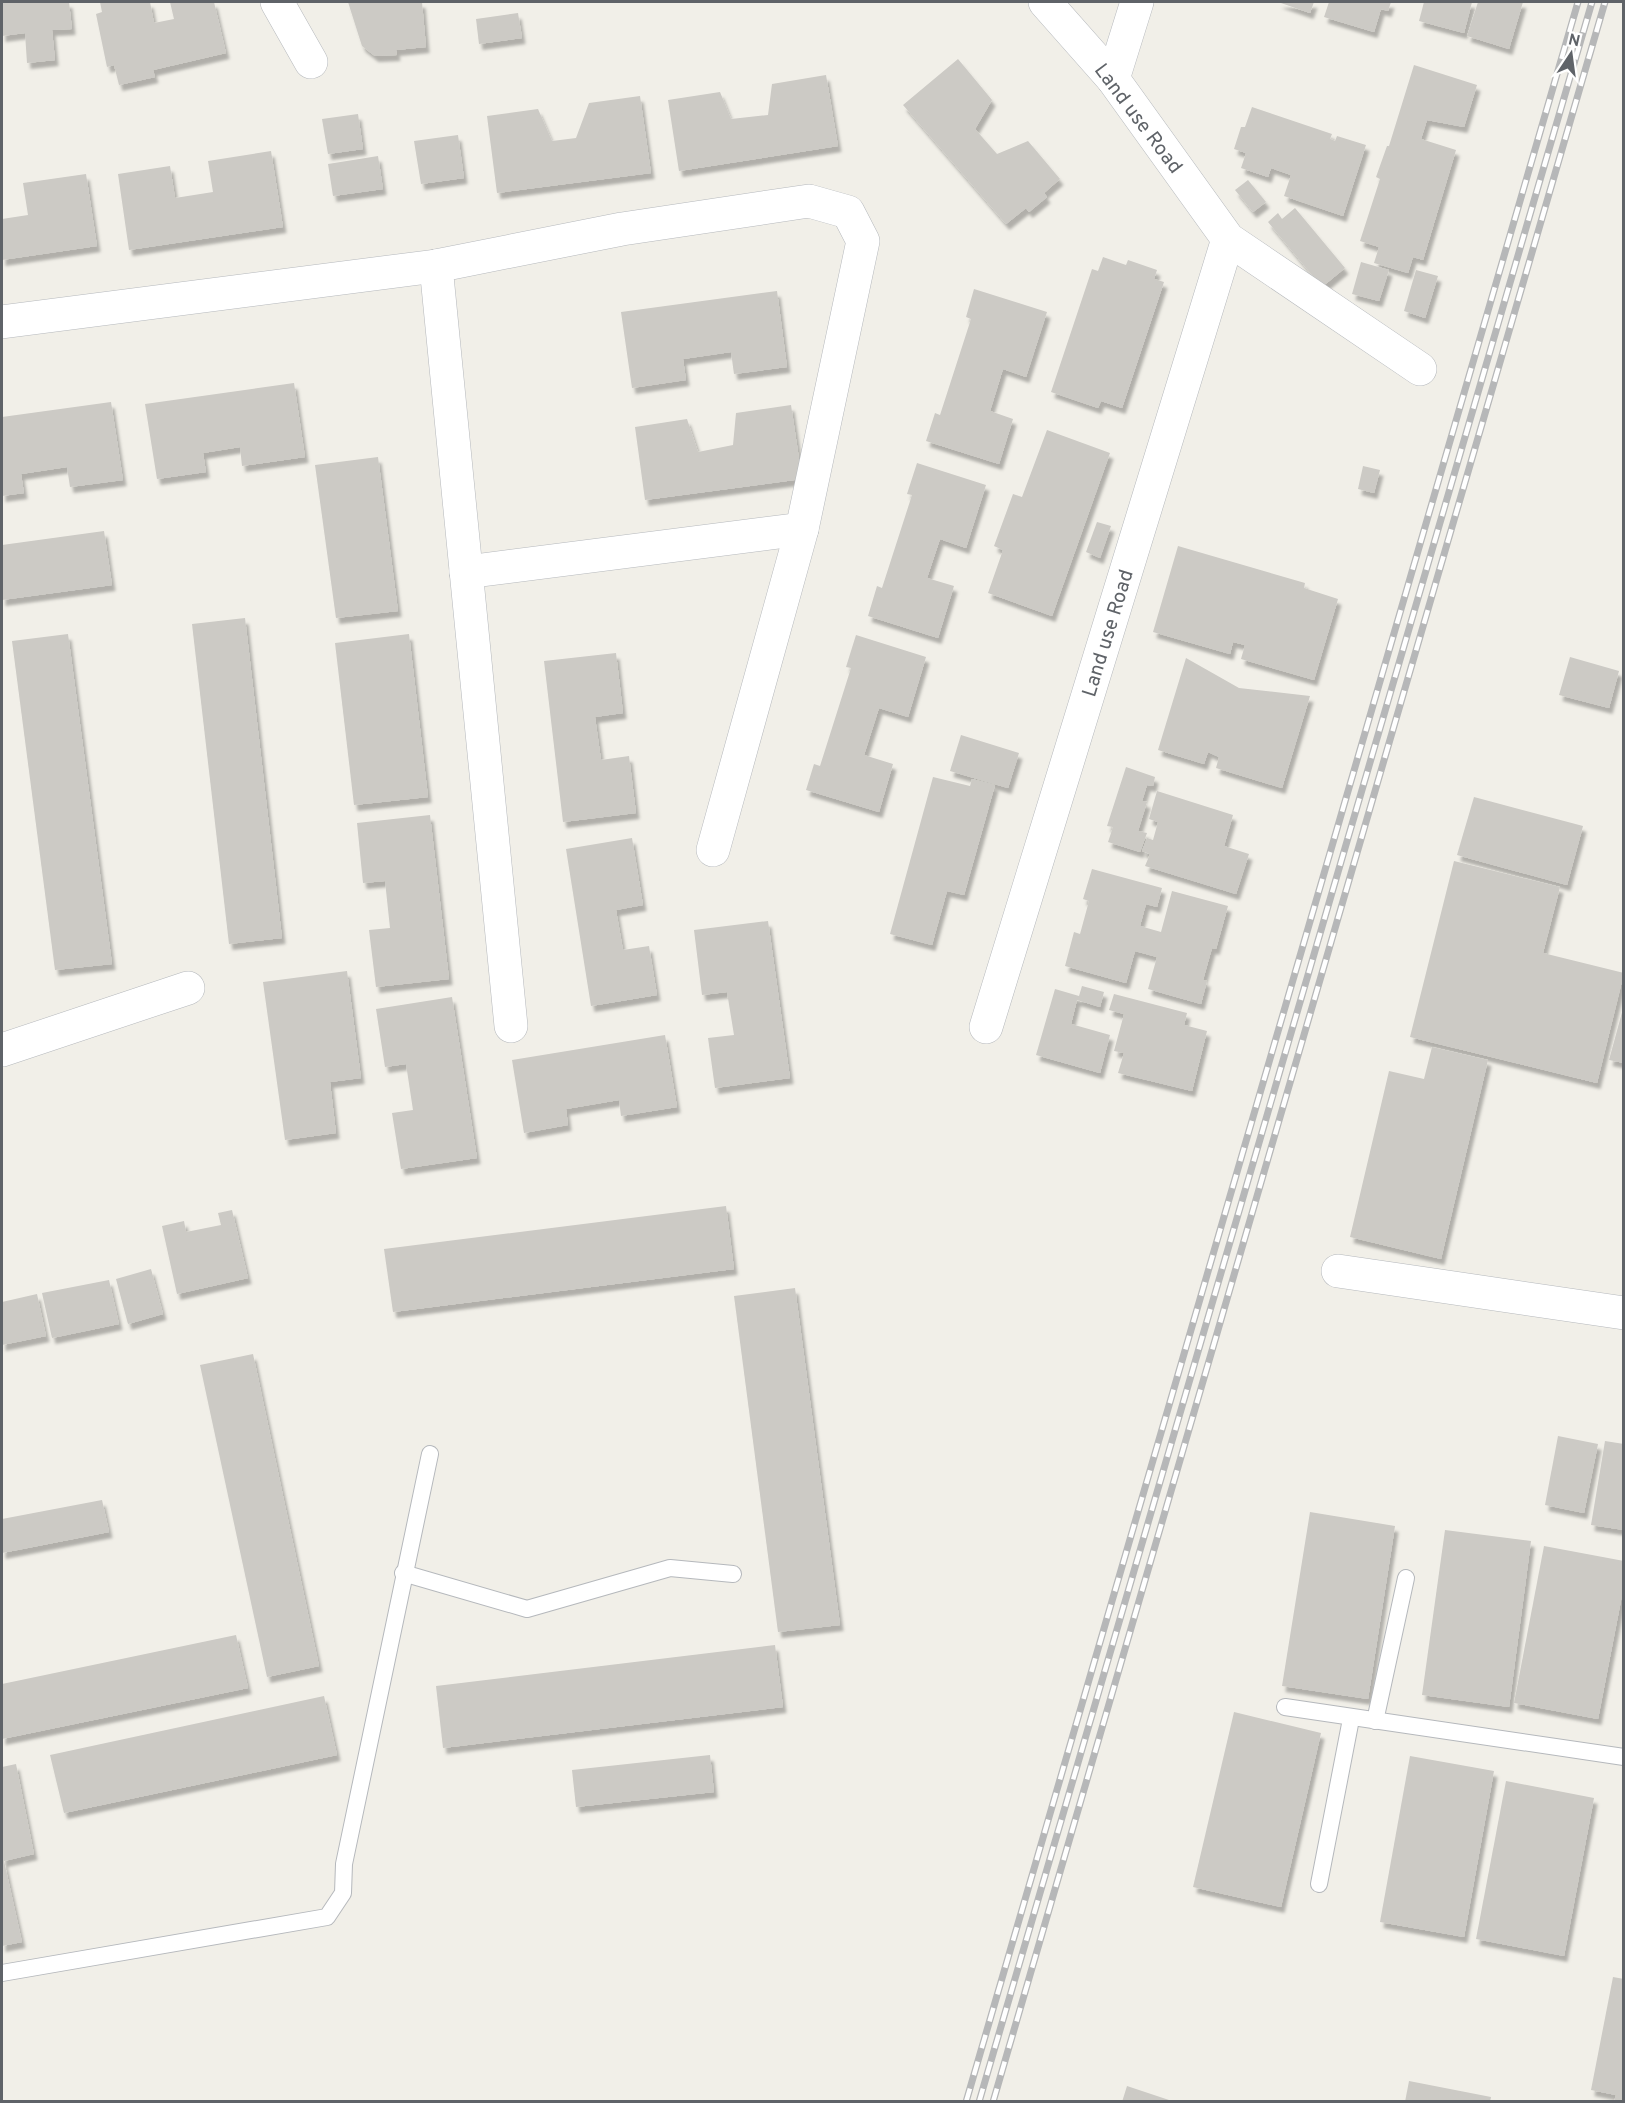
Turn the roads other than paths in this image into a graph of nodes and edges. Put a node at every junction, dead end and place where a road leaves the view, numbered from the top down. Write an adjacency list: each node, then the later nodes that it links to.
1 (278, 2): 4 (street)
2 (1045, 2): 5 (street, Land use Road)
3 (1137, 2): 5 (street)
4 (311, 62)
5 (1113, 79): 6 (street, Land use Road)
6 (1228, 239): 9 (street, Land use Road); 15 (street, Land use Road)
7 (436, 266): 8 (street); 10 (street); 11 (street)
8 (2, 322)
9 (1420, 369)
10 (802, 529): 11 (street); 12 (street)
11 (466, 572): 14 (street)
12 (713, 850)
13 (188, 988): 16 (street)
14 (511, 1026)
15 (986, 1027)
16 (2, 1050)
17 (1338, 1271): 18 (street)
18 (1623, 1313)
19 (430, 1454): 20 (lane)
20 (403, 1573): 21 (lane); 28 (lane)
21 (733, 1574)
22 (1406, 1578): 25 (lane)
23 (1285, 1707): 24 (lane)
24 (1351, 1719): 25 (lane); 27 (lane)
25 (1376, 1721): 26 (lane)
26 (1623, 1757)
27 (1319, 1884)
28 (2, 1973)

